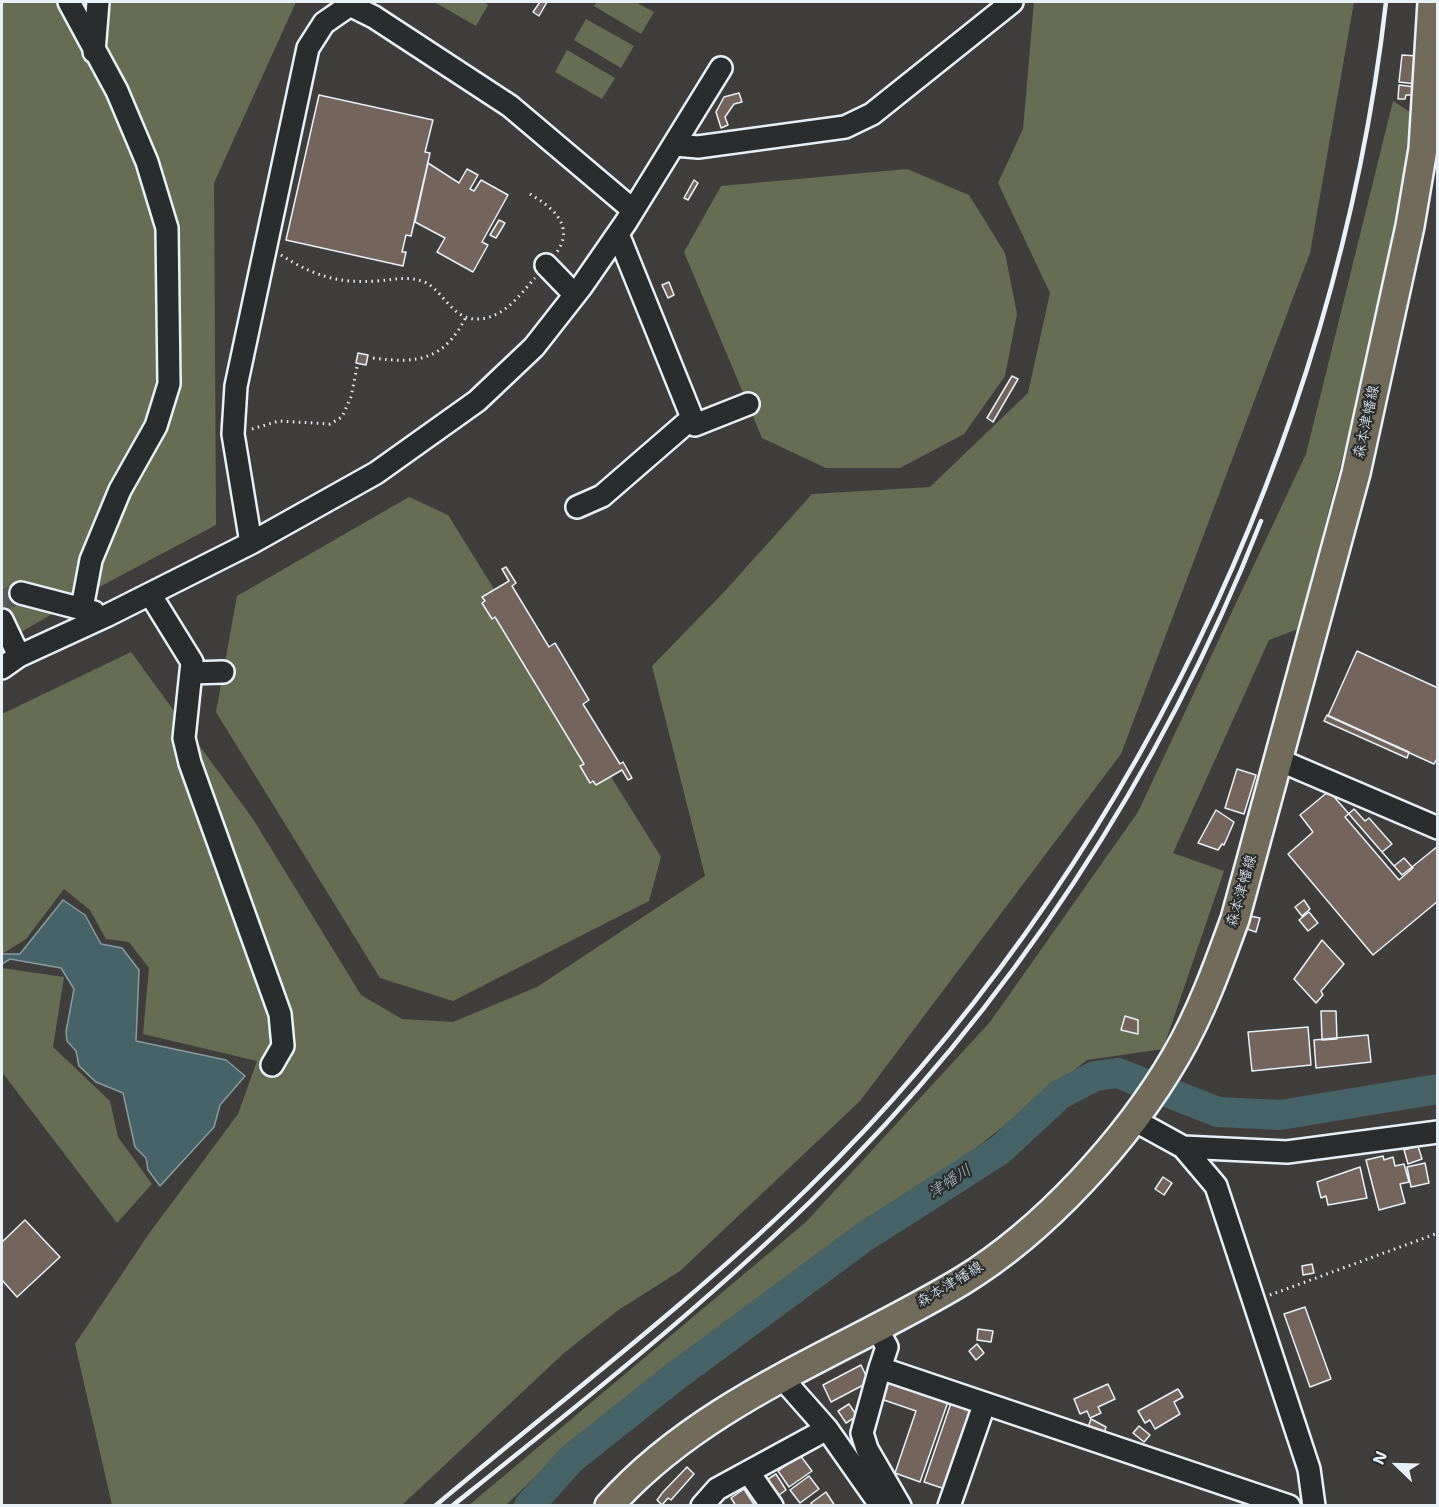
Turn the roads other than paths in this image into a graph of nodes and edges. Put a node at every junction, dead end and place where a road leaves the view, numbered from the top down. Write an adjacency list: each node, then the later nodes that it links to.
1 (69, 2): 5 (street)
2 (98, 2): 5 (street)
3 (1012, 2): 7 (street)
4 (1432, 2): 8 (main road, 森本津幡線)
5 (94, 53): 19 (street)
6 (721, 68): 7 (street)
7 (675, 146): 9 (street)
8 (1433, 151): 25 (main road, 森本津幡線)
9 (633, 210): 10 (street); 16 (street)
10 (618, 234): 12 (street); 14 (street)
11 (546, 266): 12 (street)
12 (575, 295): 16 (street)
13 (748, 404): 14 (street)
14 (692, 418): 15 (street)
15 (577, 507)
16 (251, 543): 18 (street)
17 (21, 593): 19 (street)
18 (150, 594): 20 (street); 24 (street)
19 (82, 608): 20 (street)
20 (106, 616): 22 (street)
21 (2, 620): 22 (street)
22 (10, 662)
23 (223, 672): 24 (street)
24 (191, 673): 27 (street)
25 (1279, 760): 26 (street); 28 (main road, 森本津幡線)
26 (1437, 828)
27 (272, 1065)
28 (1134, 1120): 30 (street); 31 (main road, 森本津幡線)
29 (1437, 1132): 30 (street)
30 (1183, 1147): 44 (street)
31 (876, 1327): 32 (street); 33 (main road, 森本津幡線)
32 (880, 1368): 41 (street); 43 (street)
33 (782, 1378): 35 (street); 37 (main road, 森本津幡線)
34 (981, 1414): 42 (street)
35 (827, 1429): 36 (street); 40 (street)
36 (749, 1473): 38 (street); 39 (street)
37 (609, 1506)
38 (702, 1506)
39 (772, 1506)
40 (881, 1506)
41 (900, 1506)
42 (949, 1506)
43 (1289, 1506)
44 (1314, 1506)

